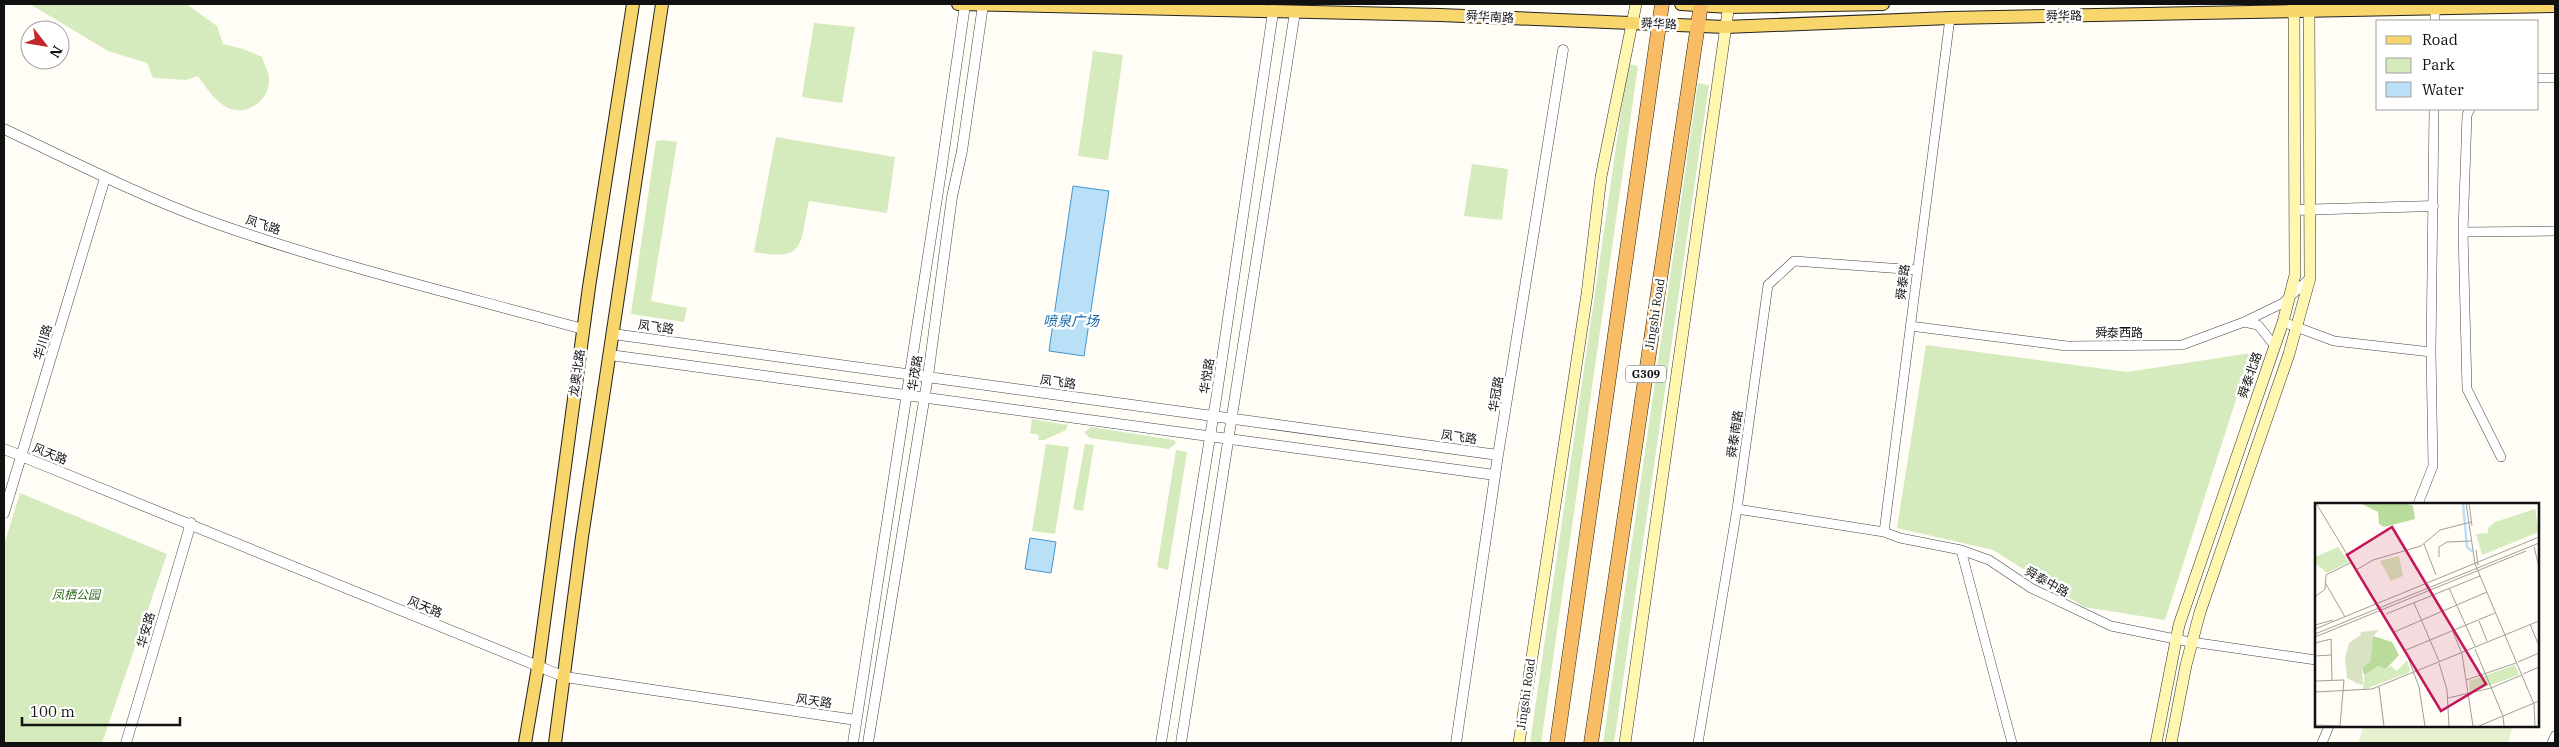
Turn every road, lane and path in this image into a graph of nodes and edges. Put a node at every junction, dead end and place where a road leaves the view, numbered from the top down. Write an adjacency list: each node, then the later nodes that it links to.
1 (633, 4): 41 (main road, 龙奥北路)
2 (662, 4): 42 (main road)
3 (961, 4): 9 (main road, 舜华南路); 46 (street, 华茂路)
4 (1636, 4): 18 (main road, Jingshi Road)
5 (1662, 4): 19 (highway, G309)
6 (1681, 4): 7 (main road, 舜华路)
7 (1701, 4): 10 (main road, 舜华路); 20 (highway, Jingshi Road / G309)
8 (1883, 4): 10 (main road, 舜华路)
9 (984, 5): 15 (main road, 舜华南路); 47 (street, 华茂路)
10 (1729, 5): 21 (main road)
11 (2555, 6): 14 (main road, 舜华路)
12 (2294, 8): 13 (main road, 舜华路); 17 (main road, 舜华路); 30 (main road, 舜泰北路)
13 (2309, 8): 14 (main road, 舜华路); 31 (main road)
14 (2436, 11)
15 (1273, 12): 16 (main road, 舜华南路); 50 (street, 华悦路)
16 (1295, 12): 18 (main road, 舜华南路); 51 (street)
17 (1950, 18): 21 (main road, 舜华路); 34 (street, 舜泰路)
18 (1632, 23): 19 (main road, 舜华路); 80 (main road, Jingshi Road)
19 (1660, 24): 20 (main road, 舜华路); 81 (highway, G309)
20 (1698, 26): 21 (main road, 舜华路); 82 (highway, Jingshi Road / G309)
21 (1725, 27): 83 (main road)
22 (1563, 50): 56 (street, 华冠路)
23 (2539, 78): 24 (street)
24 (2555, 78)
25 (2434, 110): 29 (street)
26 (2470, 110): 33 (street)
27 (4, 130): 28 (street, 凤飞路)
28 (105, 178): 41 (street, 凤飞路); 55 (street, 华川路)
29 (2433, 206): 31 (street); 44 (street)
30 (2295, 210): 31 (street); 36 (main road, 舜泰北路)
31 (2310, 210): 35 (main road)
32 (2555, 231): 33 (street)
33 (2463, 232): 57 (street)
34 (1917, 270): 39 (street, 舜泰路); 60 (street, 舜泰南路)
35 (2310, 278): 36 (street, 舜泰西路); 40 (main road)
36 (2289, 298): 37 (street, 舜泰西路); 38 (main road, 舜泰北路)
37 (2244, 322): 39 (street, 舜泰西路); 43 (street)
38 (2283, 322): 40 (street); 43 (main road, 舜泰北路)
39 (1910, 326): 63 (street, 舜泰路)
40 (2297, 327): 44 (street); 65 (main road)
41 (583, 329): 67 (main road, 龙奥北路)
42 (613, 334): 45 (main road); 46 (street, 凤飞路)
43 (2274, 348): 65 (main road, 舜泰北路)
44 (2431, 352): 59 (street)
45 (610, 355): 48 (street); 68 (main road)
46 (910, 374): 47 (street, 凤飞路); 48 (street, 华茂路)
47 (928, 376): 49 (street, 华茂路); 50 (street, 凤飞路)
48 (906, 395): 49 (street); 69 (street, 华茂路)
49 (924, 397): 52 (street); 76 (street, 华茂路)
50 (1213, 417): 51 (street, 凤飞路); 52 (street, 华悦路)
51 (1230, 419): 53 (street); 56 (street, 凤飞路)
52 (1210, 436): 53 (street); 77 (street, 华悦路)
53 (1227, 438): 58 (street); 78 (street)
54 (4, 449): 55 (street, 风天路)
55 (22, 456): 61 (street, 华川路); 62 (street, 风天路)
56 (1498, 456): 58 (street, 华冠路)
57 (2501, 457)
58 (1495, 475): 79 (street, 华冠路)
59 (2418, 503)
60 (1737, 509): 63 (street); 84 (street, 舜泰南路)
61 (4, 513)
62 (191, 523): 67 (street, 风天路); 72 (street, 华安路)
63 (1884, 532): 64 (street, 舜泰中路)
64 (1961, 550): 65 (street, 舜泰中路); 85 (street)
65 (2184, 641): 66 (street, 舜泰中路); 86 (main road, 舜泰北路); 87 (main road)
66 (2315, 660)
67 (538, 668): 68 (street, 风天路); 73 (main road, 龙奥北路)
68 (565, 677): 69 (street, 风天路); 74 (main road)
69 (856, 720): 75 (street, 华茂路)
70 (2329, 727): 88 (street)
71 (2555, 736): 89 (street)
72 (126, 743)
73 (525, 743)
74 (555, 743)
75 (853, 743)
76 (868, 743)
77 (1161, 743)
78 (1181, 743)
79 (1456, 743)
80 (1519, 743)
81 (1556, 743)
82 (1591, 743)
83 (1625, 743)
84 (1698, 743)
85 (2012, 743)
86 (2156, 743)
87 (2172, 743)
88 (2322, 743)
89 (2552, 743)

